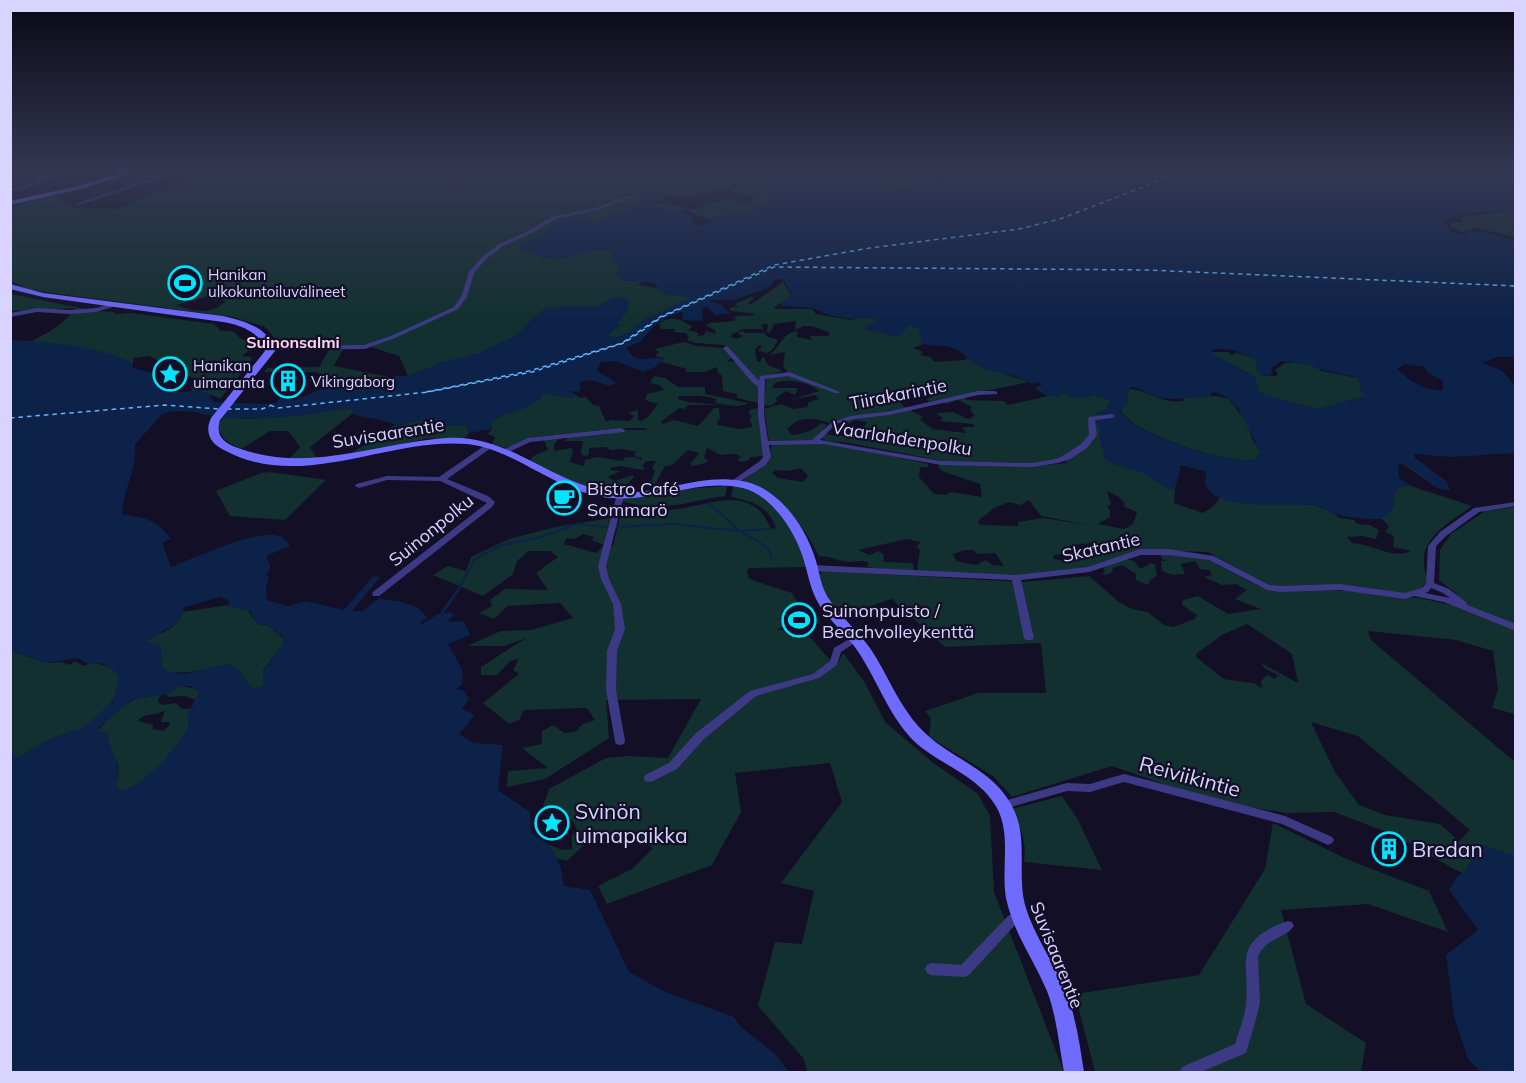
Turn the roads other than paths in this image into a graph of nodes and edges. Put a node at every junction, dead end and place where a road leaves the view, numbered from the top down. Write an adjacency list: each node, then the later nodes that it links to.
1 (550, 221): 5 (street)
2 (10, 286): 3 (street)
3 (114, 304): 4 (street); 5 (street)
4 (10, 315)
5 (270, 348): 14 (street, Suvisaarentie)
6 (726, 348): 7 (street)
7 (762, 387): 8 (street); 13 (street)
8 (837, 392)
9 (995, 393): 12 (street, Tiirakarintie)
10 (1112, 416): 12 (street, Vaarlahdenpolku)
11 (621, 430): 14 (street)
12 (815, 441): 13 (street, Vaarlahdenpolku)
13 (766, 443): 16 (street)
14 (496, 449): 15 (street); 18 (street, Suvisaarentie)
15 (441, 479): 17 (street); 23 (street, Suinonpolku)
16 (733, 484): 18 (street, Suvisaarentie); 20 (street, Suvisaarentie)
17 (359, 486)
18 (620, 496): 29 (street)
19 (1515, 504): 22 (street)
20 (812, 568): 21 (street, Skatantie); 27 (street, Suvisaarentie)
21 (1016, 578): 24 (street, Skatantie); 28 (street)
22 (1430, 584): 24 (street); 25 (street)
23 (376, 594)
24 (1417, 594): 25 (street, Skatantie)
25 (1468, 608): 26 (street)
26 (1515, 628)
27 (856, 638): 30 (street); 31 (street, Suvisaarentie)
28 (1029, 638)
29 (620, 741)
30 (650, 778)
31 (1004, 805): 32 (street, Reiviikintie); 33 (street, Suvisaarentie)
32 (1328, 840)
33 (1020, 915): 35 (street); 36 (street, Suvisaarentie)
34 (1288, 926): 37 (street)
35 (932, 969)
36 (1074, 1072)
37 (1187, 1072)

